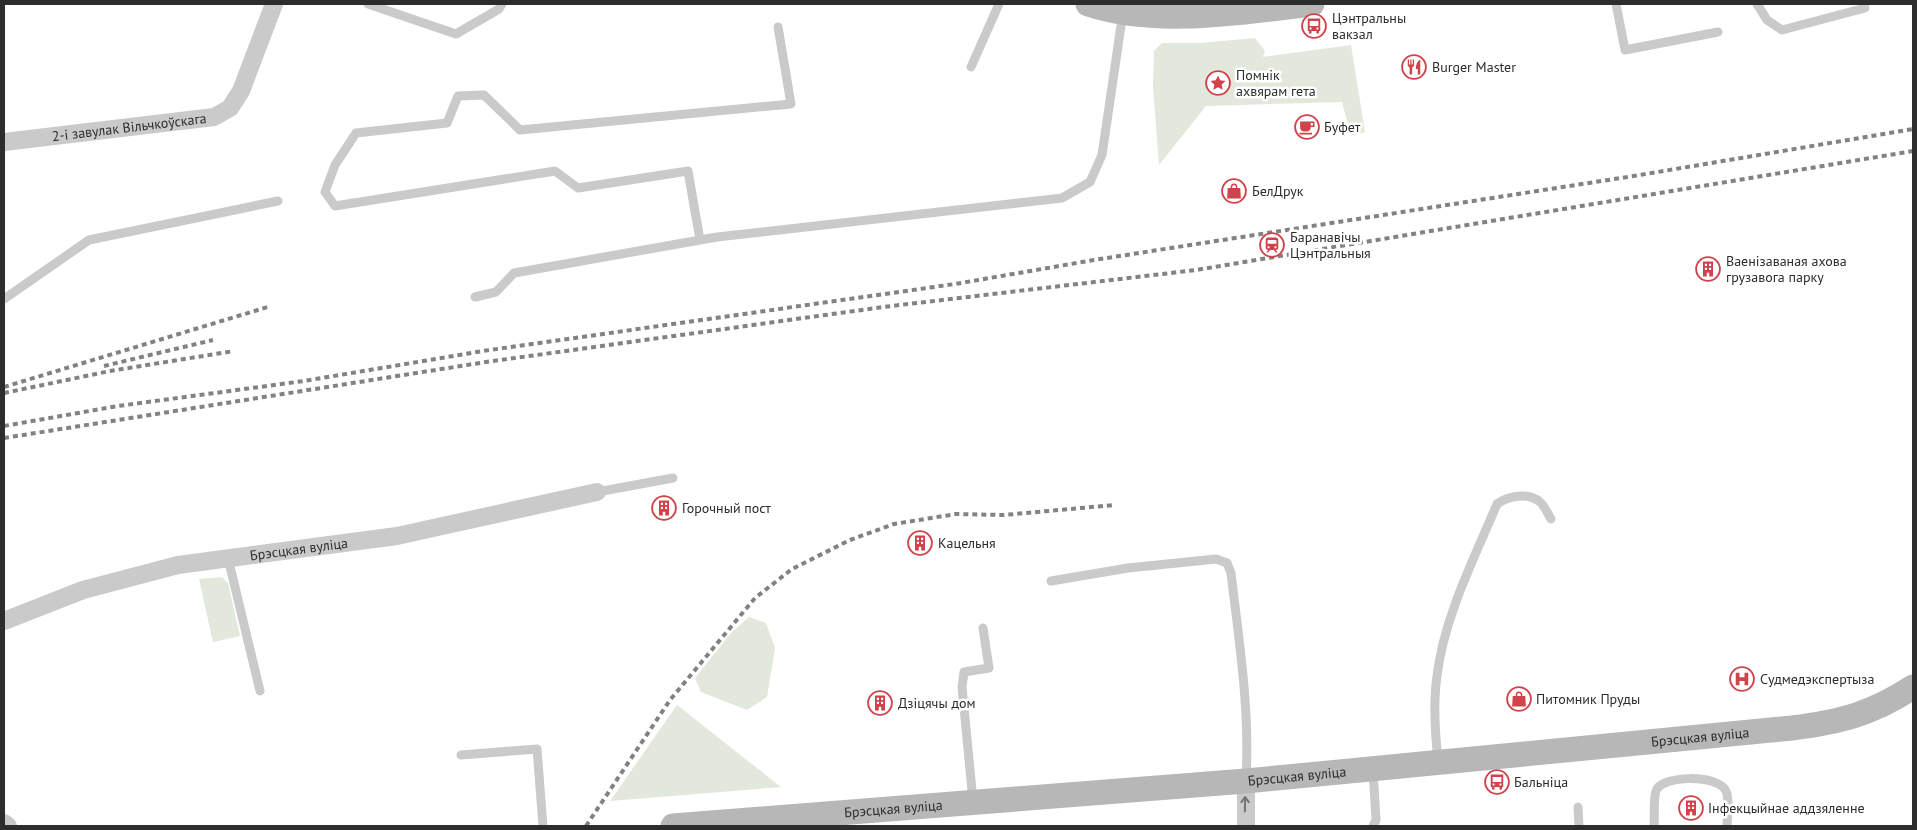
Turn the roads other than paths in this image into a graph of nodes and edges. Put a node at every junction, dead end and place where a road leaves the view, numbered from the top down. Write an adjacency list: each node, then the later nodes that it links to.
1 (274, 4): 14 (street, 2-і завулак Вільчкоўскага)
2 (368, 4): 3 (lane)
3 (502, 4)
4 (999, 4): 13 (lane)
5 (1088, 4): 10 (main road)
6 (1312, 4): 10 (main road)
7 (1616, 4): 12 (lane)
8 (1757, 4): 9 (lane)
9 (1865, 8)
10 (1123, 12): 16 (lane)
11 (778, 27): 16 (lane)
12 (1718, 32)
13 (971, 66)
14 (4, 142)
15 (278, 202): 18 (lane)
16 (700, 240): 17 (lane)
17 (475, 297)
18 (4, 299)
19 (673, 478): 20 (lane)
20 (597, 492): 22 (street, Брэсцкая вуліца)
21 (1551, 519): 29 (lane)
22 (228, 558): 24 (street, Брэсцкая вуліца); 27 (lane)
23 (1051, 581): 31 (lane)
24 (4, 621)
25 (984, 628): 32 (lane)
26 (1913, 687): 29 (main road, Брэсцкая вуліца)
27 (260, 691)
28 (461, 755): 37 (lane)
29 (1438, 762): 30 (main road, Брэсцкая вуліца)
30 (1373, 769): 31 (main road, Брэсцкая вуліца); 40 (lane)
31 (1246, 781): 32 (main road, Брэсцкая вуліца); 39 (street, one-way to 31)
32 (973, 802): 34 (main road, Брэсцкая вуліца)
33 (1578, 807): 41 (lane)
34 (839, 819): 38 (main road, Брэсцкая вуліца)
35 (4, 823): 36 (street)
36 (8, 826)
37 (543, 826)
38 (673, 826)
39 (1246, 826)
40 (1373, 826)
41 (1579, 826)
42 (1654, 826): 43 (lane)
43 (1727, 826)

